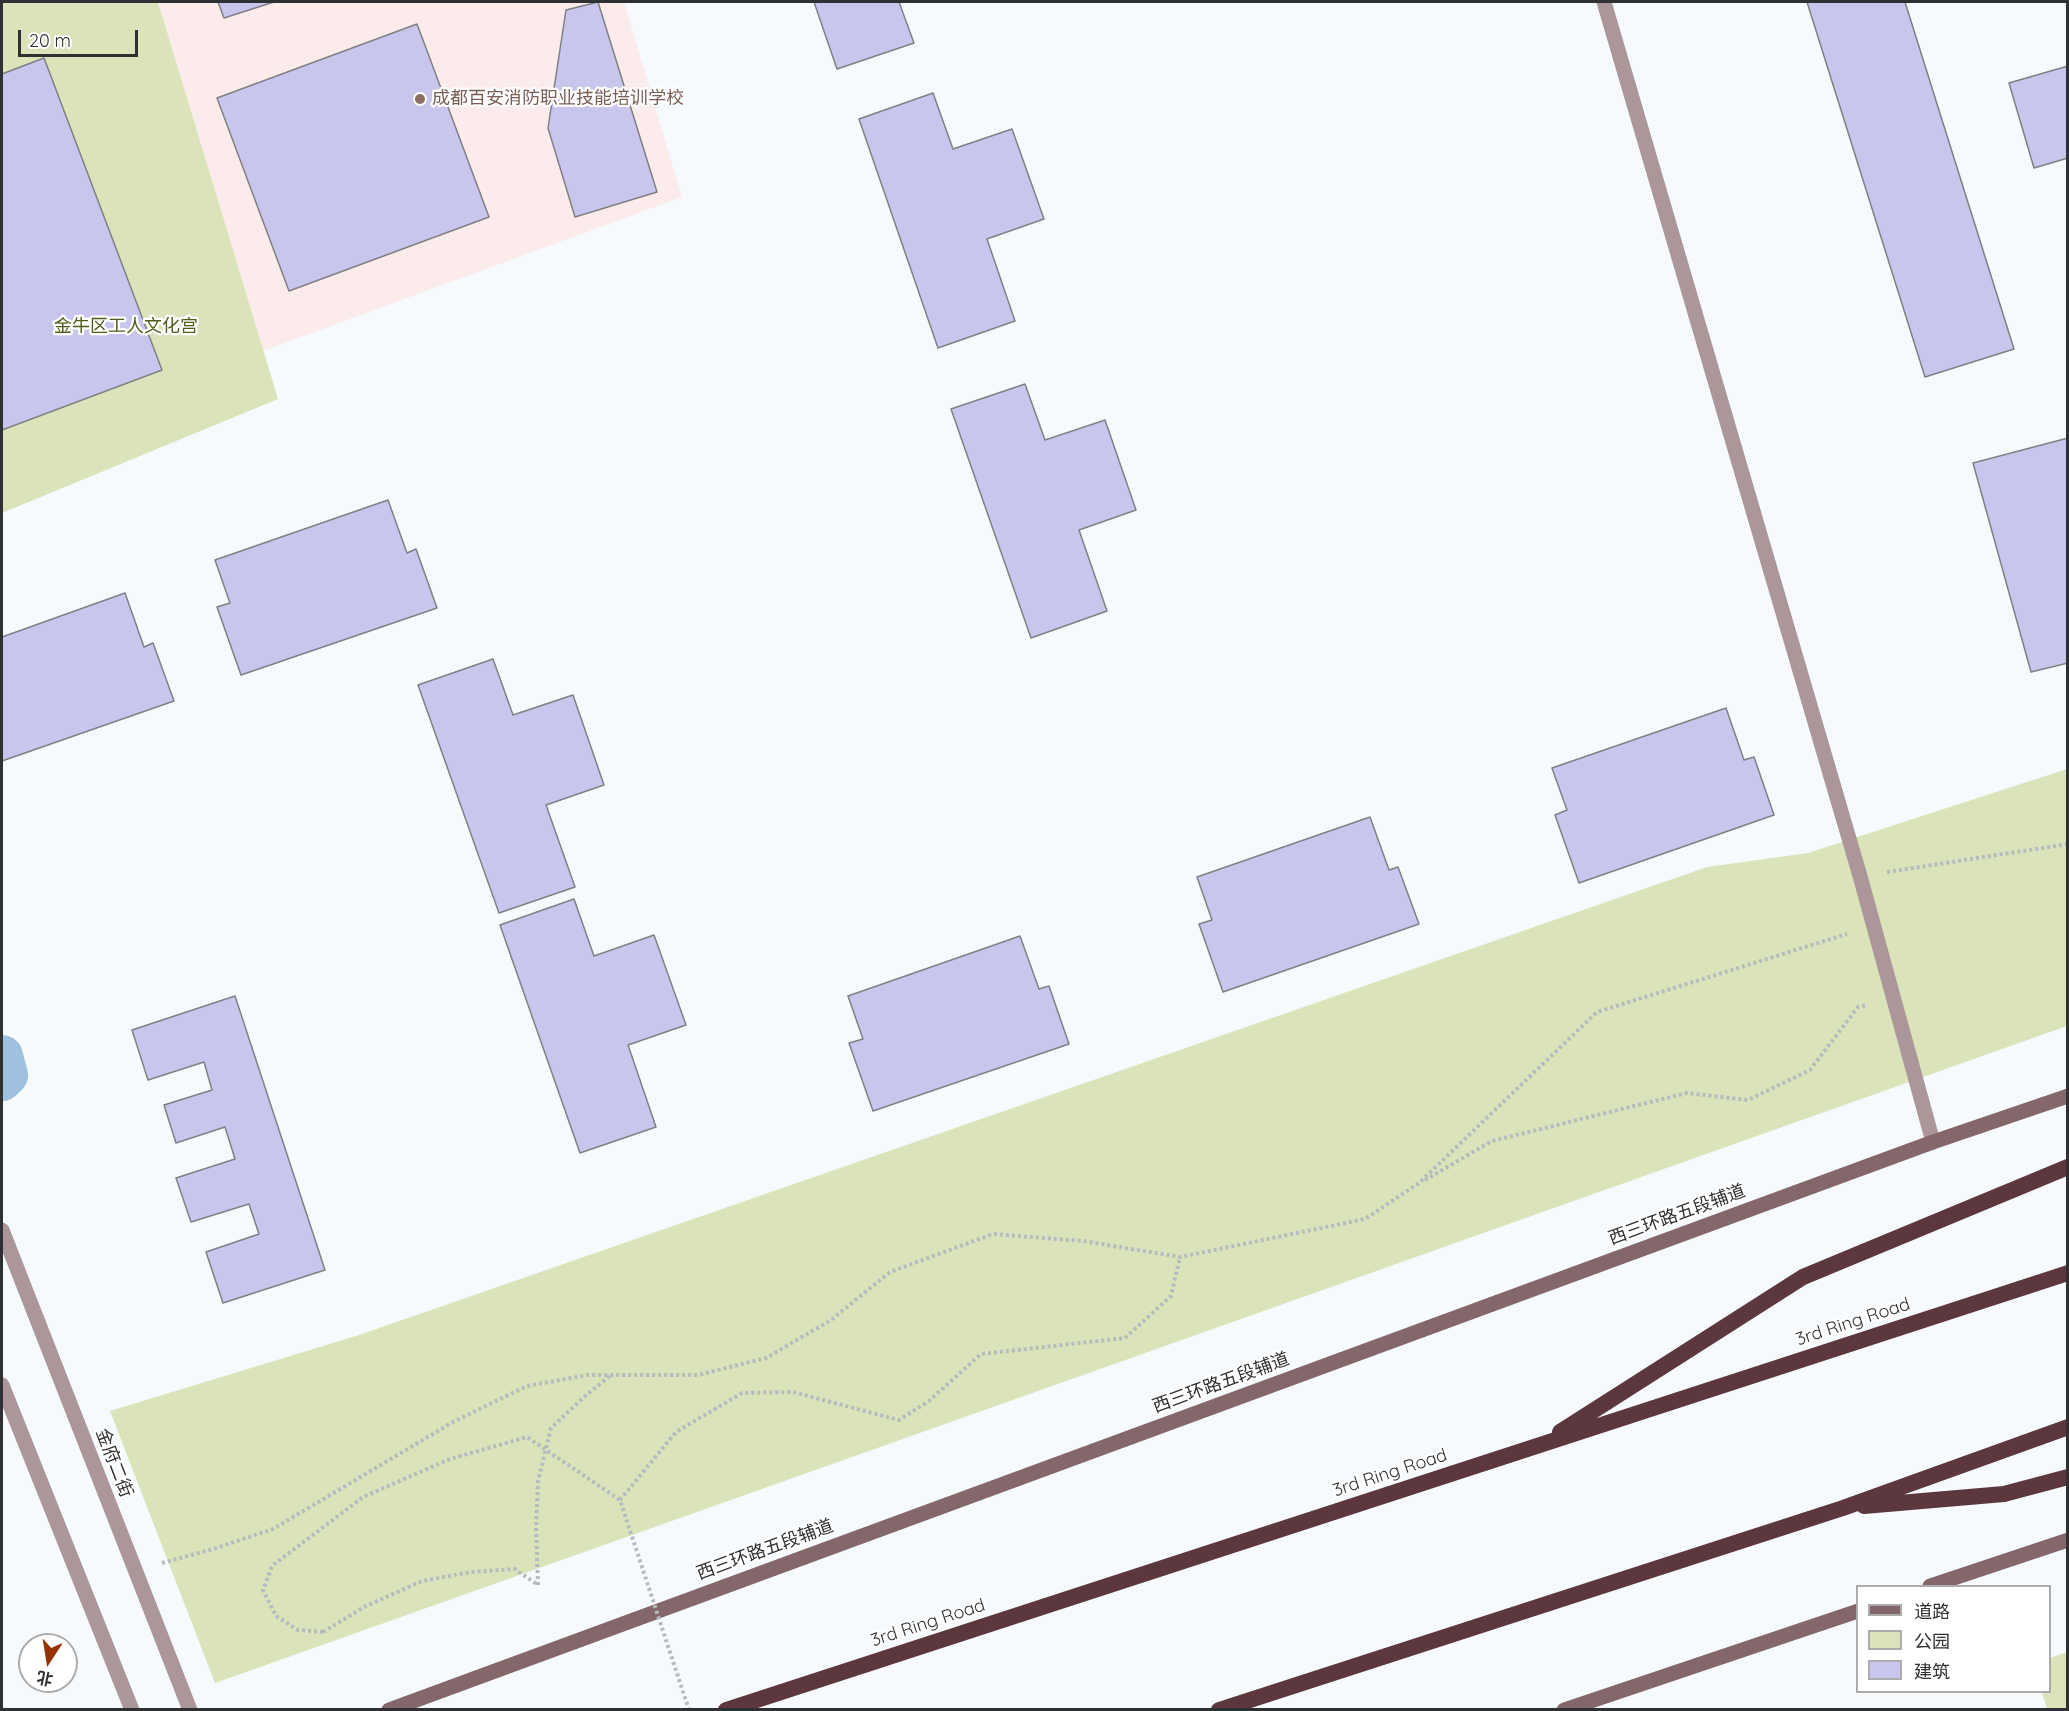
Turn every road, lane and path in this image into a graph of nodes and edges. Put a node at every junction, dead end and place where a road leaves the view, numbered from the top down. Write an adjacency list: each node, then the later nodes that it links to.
1 (1604, 2): 3 (street)
2 (2067, 844): 3 (path)
3 (1860, 876): 4 (street)
4 (1874, 926): 5 (street); 9 (path)
5 (1894, 999): 7 (street); 9 (path)
6 (2067, 1096): 7 (main road, 西三环路五段辅道)
7 (1933, 1142): 26 (main road, 西三环路五段辅道)
8 (2067, 1167): 16 (highway)
9 (1419, 1183): 11 (path)
10 (2, 1230): 21 (street, 金府二街)
11 (1180, 1257): 13 (path); 18 (path)
12 (2067, 1273): 16 (highway, 3rd Ring Road)
13 (611, 1375): 18 (path, bridge); 21 (path)
14 (2, 1385): 24 (street)
15 (2067, 1427): 19 (highway)
16 (1540, 1444): 28 (highway, 3rd Ring Road)
17 (2067, 1477): 19 (highway)
18 (620, 1500): 27 (path, bridge)
19 (1843, 1508): 29 (highway)
20 (2067, 1540): 22 (main road)
21 (135, 1570): 25 (street, 金府二街)
22 (1936, 1585)
23 (1856, 1611): 30 (main road)
24 (132, 1710)
25 (190, 1710)
26 (389, 1710)
27 (689, 1710)
28 (726, 1710)
29 (1219, 1710)
30 (1564, 1710)

